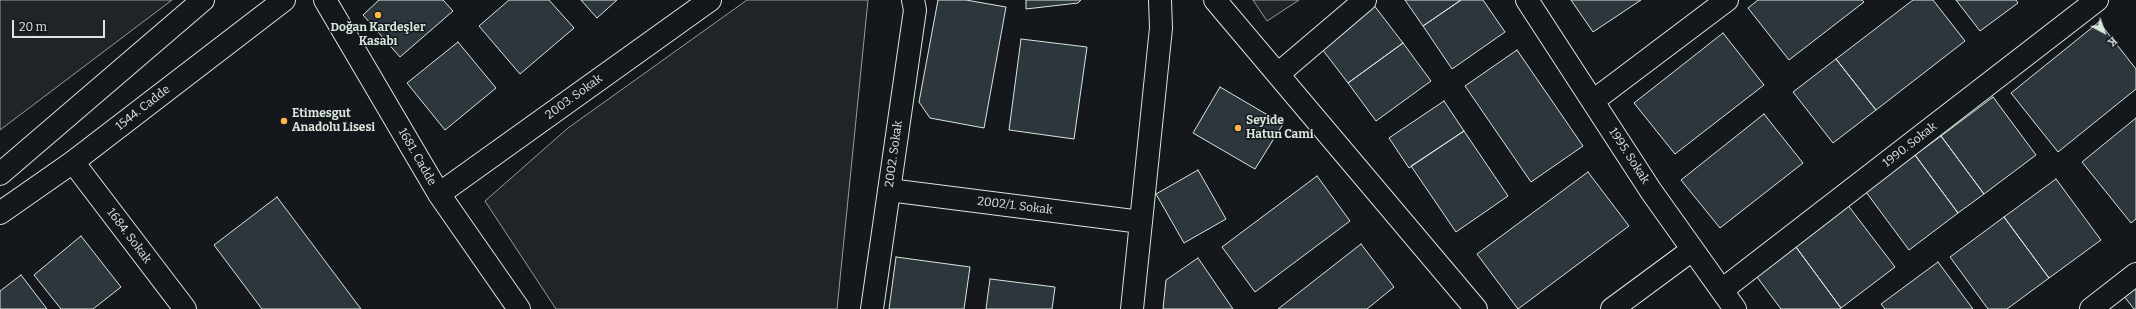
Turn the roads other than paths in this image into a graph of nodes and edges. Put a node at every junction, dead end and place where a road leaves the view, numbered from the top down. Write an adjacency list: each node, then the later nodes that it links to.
1 (203, 0): 15 (street)
2 (284, 0): 14 (street, 1544. Cadde)
3 (325, 0): 17 (street, 1681. Cadde)
4 (710, 0): 17 (street, 2003. Sokak)
5 (913, 0): 16 (street, 2002. Sokak)
6 (1160, 0): 19 (street)
7 (1216, 0): 12 (street)
8 (1366, 0): 12 (street)
9 (1527, 0): 13 (street, 1995. Sokak)
10 (1727, 0): 13 (street)
11 (2097, 0): 22 (street, 1990. Sokak)
12 (1278, 74): 27 (street)
13 (1593, 101): 20 (street, 1995. Sokak)
14 (73, 162): 18 (street, 1544. Cadde); 23 (street, 1684. Sokak)
15 (0, 174)
16 (889, 190): 19 (street, 2002/1. Sokak); 25 (street, 2002. Sokak)
17 (439, 194): 24 (street, 1681. Cadde)
18 (0, 213)
19 (1141, 222): 26 (street)
20 (1692, 250): 22 (street, 1995. Sokak); 28 (street)
21 (2136, 274): 30 (street)
22 (1722, 290): 29 (street, 1995. Sokak)
23 (185, 309)
24 (519, 309)
25 (872, 309)
26 (1132, 309)
27 (1476, 309)
28 (1612, 309)
29 (1735, 309)
30 (2091, 309)

